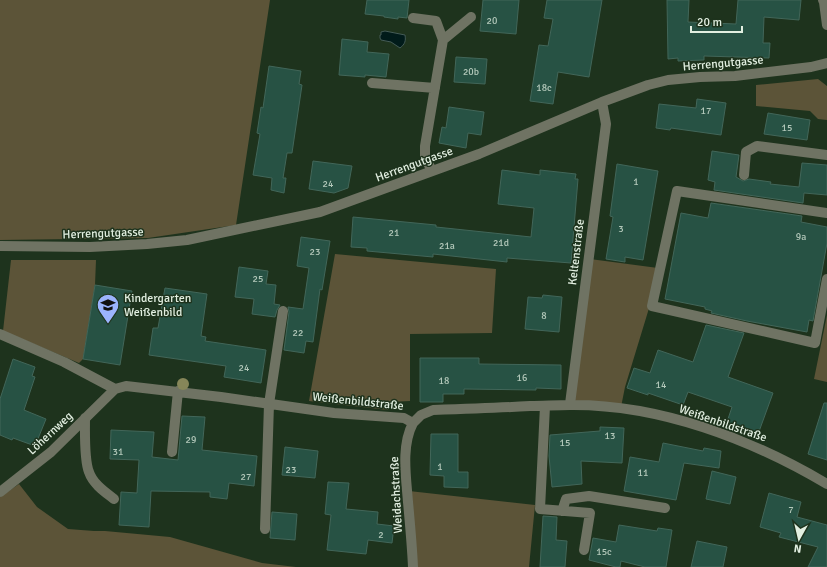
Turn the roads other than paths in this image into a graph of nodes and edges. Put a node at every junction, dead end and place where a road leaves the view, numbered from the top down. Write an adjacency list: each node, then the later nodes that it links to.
1 (824, 1): 4 (street)
2 (471, 17): 5 (street)
3 (413, 18): 5 (street)
4 (827, 25)
5 (443, 40): 8 (street)
6 (827, 63): 9 (street, Herrengutgasse)
7 (372, 83): 8 (street)
8 (435, 88): 11 (street)
9 (602, 102): 11 (street, Herrengutgasse); 21 (street, Keltenstraße)
10 (827, 154): 12 (street)
11 (432, 171): 14 (street, Herrengutgasse)
12 (744, 175)
13 (827, 213): 15 (street)
14 (0, 246)
15 (827, 279)
16 (283, 311): 20 (street)
17 (0, 334): 18 (street)
18 (115, 389): 19 (street, Weißenbildstraße); 23 (street, Löhernweg)
19 (178, 391): 20 (street, Weißenbildstraße); 25 (street)
20 (269, 404): 24 (street, Weißenbildstraße); 31 (street)
21 (570, 404): 22 (street, Weißenbildstraße); 26 (street, Weißenbildstraße)
22 (545, 406): 24 (street, Weißenbildstraße); 30 (street)
23 (85, 418): 27 (street, Löhernweg); 28 (street)
24 (413, 422): 33 (street, Weidachstraße)
25 (172, 452)
26 (827, 484)
27 (0, 492)
28 (114, 499)
29 (665, 508): 30 (street)
30 (562, 511): 32 (street)
31 (265, 529)
32 (584, 550)
33 (413, 567)

